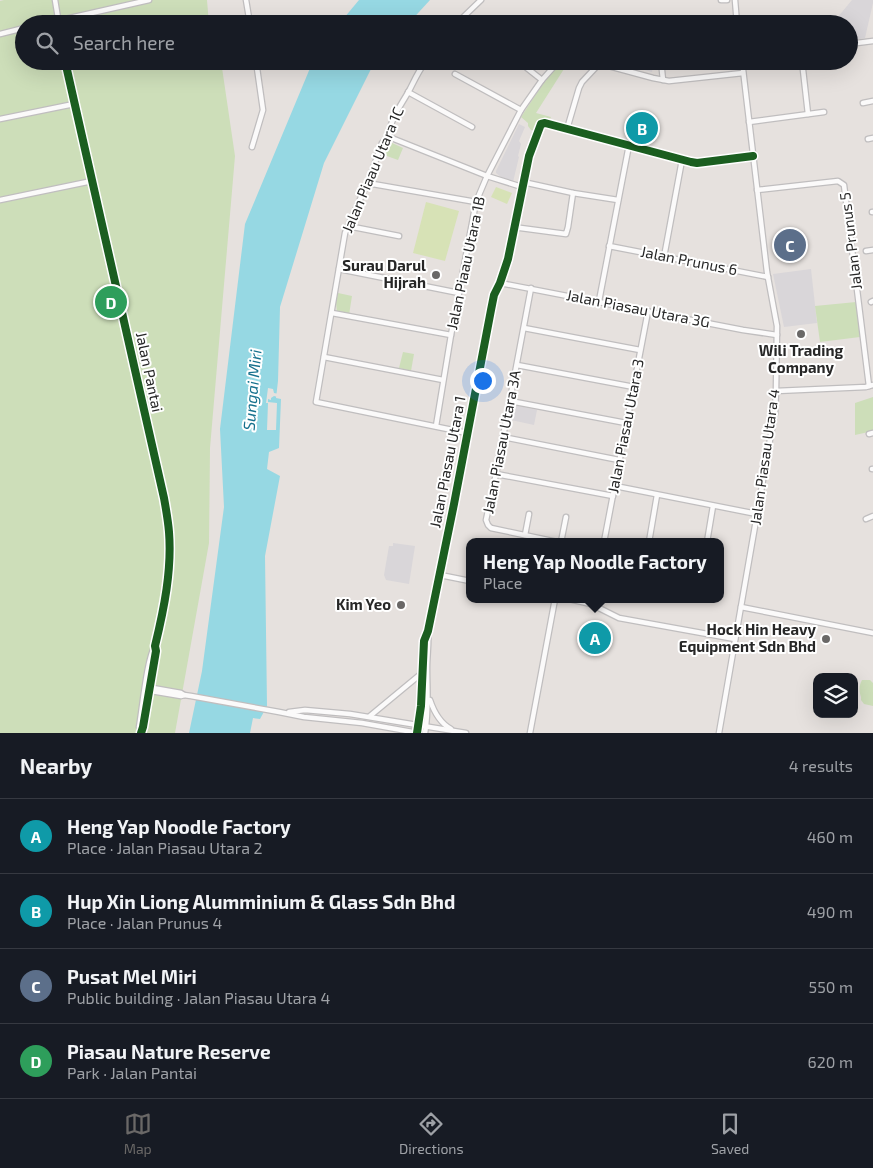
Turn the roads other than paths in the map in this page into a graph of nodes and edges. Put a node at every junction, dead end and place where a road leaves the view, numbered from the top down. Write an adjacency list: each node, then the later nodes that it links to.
1 (55, 0): 8 (street)
2 (149, 0): 9 (street)
3 (246, 0): 10 (street)
4 (481, 0): 11 (street)
5 (721, 0): 6 (street)
6 (727, 0)
7 (735, 0): 12 (street)
8 (58, 15)
9 (88, 15)
10 (248, 15)
11 (465, 15)
12 (736, 15)
13 (15, 30): 14 (street)
14 (0, 34)
15 (873, 41): 16 (street)
16 (858, 43)
17 (67, 70): 34 (street, Jalan Pantai)
18 (257, 70): 44 (street)
19 (420, 70): 31 (street, Jalan Piaau Utara 1C)
20 (529, 70): 29 (street)
21 (551, 70): 29 (street, Jalan Piaau Utara 1B)
22 (590, 70): 41 (street)
23 (624, 70): 30 (street)
24 (662, 70): 30 (street)
25 (743, 70): 27 (street, Jalan Piasau Utara 4)
26 (803, 70): 37 (street)
27 (743, 73): 30 (street); 39 (street, Jalan Piasau Utara 4)
28 (455, 74): 35 (street)
29 (542, 80): 35 (street, Jalan Piaau Utara 1B)
30 (663, 80)
31 (408, 92): 40 (street); 42 (street, Jalan Piaau Utara 1C)
32 (873, 101): 33 (street)
33 (862, 103)
34 (74, 104): 38 (street); 48 (street, Jalan Pantai)
35 (521, 110): 47 (street, Jalan Piaau Utara 1B)
36 (824, 112): 37 (street)
37 (808, 114): 39 (street)
38 (0, 119)
39 (749, 122): 45 (street, Jalan Piasau Utara 4)
40 (472, 127)
41 (567, 129): 43 (street); 50 (street, Jalan Piasau Utara 1)
42 (388, 137): 47 (street); 49 (street, Jalan Piaau Utara 1C)
43 (629, 145): 46 (street); 54 (street)
44 (252, 147)
45 (753, 156): 46 (street); 51 (street, Jalan Piasau Utara 4)
46 (682, 160): 62 (street)
47 (487, 176): 50 (street); 55 (street, Jalan Piaau Utara 1B)
48 (92, 181): 53 (street); 111 (street, Jalan Pantai)
49 (367, 182): 55 (street); 56 (street, Jalan Piaau Utara 1C)
50 (522, 185): 52 (street); 57 (street, Jalan Piasau Utara 1)
51 (757, 190): 64 (street, Jalan Piasau Utara 4); 78 (street, Jalan Prunus 5)
52 (573, 193): 54 (street); 57 (street)
53 (0, 200)
54 (618, 200): 59 (street)
55 (476, 202): 67 (street, Jalan Piaau Utara 1B)
56 (348, 226): 58 (street); 63 (street, Jalan Piaau Utara 1C)
57 (513, 227): 65 (street, Jalan Piasau Utara 1)
58 (398, 236)
59 (610, 246): 62 (street, Jalan Prunus 6); 68 (street)
60 (873, 250): 61 (street)
61 (866, 251)
62 (664, 257): 64 (street, Jalan Prunus 6)
63 (339, 269): 67 (street); 70 (street, Jalan Piaau Utara 1C)
64 (768, 277): 73 (street, Jalan Piasau Utara 4)
65 (500, 283): 66 (street, Jalan Piasau Utara 3G); 84 (street, Jalan Piasau Utara 1)
66 (531, 288): 68 (street, Jalan Piasau Utara 3G); 71 (street, Jalan Piasau Utara 3A)
67 (459, 293): 72 (street, Jalan Piaau Utara 1B)
68 (599, 301): 69 (street, Jalan Piasau Utara 3G)
69 (648, 311): 73 (street, Jalan Piasau Utara 3G); 74 (street, Jalan Piasau Utara 3)
70 (332, 313): 72 (street); 75 (street, Jalan Piaau Utara 1C)
71 (524, 328): 74 (street); 76 (street, Jalan Piasau Utara 3A)
72 (451, 335): 77 (street, Jalan Piaau Utara 1B)
73 (777, 335): 80 (street, Jalan Piasau Utara 4)
74 (640, 350): 79 (street, Jalan Piasau Utara 3)
75 (324, 357): 77 (street); 83 (street, Jalan Piaau Utara 1C)
76 (517, 365): 79 (street); 81 (street, Jalan Piasau Utara 3A)
77 (443, 380): 83 (street, Jalan Piaau Utara 1B)
78 (871, 386): 80 (street)
79 (634, 387): 82 (street, Jalan Piasau Utara 3)
80 (776, 391): 93 (street, Jalan Piasau Utara 4)
81 (510, 401): 82 (street); 85 (street, Jalan Piasau Utara 3A)
82 (626, 423): 86 (street, Jalan Piasau Utara 3)
83 (436, 426): 84 (street)
84 (467, 434): 103 (street, Jalan Piasau Utara 1)
85 (503, 437): 86 (street); 87 (street, Jalan Piasau Utara 3A)
86 (619, 460): 88 (street, Jalan Piasau Utara 3)
87 (496, 474): 90 (street); 97 (street, Jalan Piasau Utara 3A)
88 (615, 486): 89 (street); 90 (street, Jalan Piasau Utara 3)
89 (657, 495): 91 (street); 101 (street)
90 (613, 496): 100 (street, Jalan Piasau Utara 3)
91 (713, 506): 93 (street); 102 (street)
92 (529, 514): 97 (street)
93 (757, 514): 107 (street, Jalan Piasau Utara 4)
94 (873, 516): 96 (street)
95 (566, 517): 99 (street)
96 (866, 519)
97 (525, 535): 98 (street, Jalan Piasau Utara 3A)
98 (539, 538)
99 (562, 538)
100 (605, 538)
101 (650, 538)
102 (708, 538)
103 (440, 575): 104 (street); 108 (street, Jalan Piasau Utara 1)
104 (466, 580)
105 (554, 603): 129 (street)
106 (593, 603): 110 (street)
107 (741, 607): 109 (street); 110 (street, Jalan Piasau Utara 4)
108 (428, 631): 112 (street, Jalan Piasau Utara 1); 116 (street, Jalan Piasau Utara 1)
109 (873, 633)
110 (736, 639): 130 (street, Jalan Piasau Utara 4)
111 (155, 646): 113 (street, Jalan Pantai); 114 (street)
112 (422, 673): 119 (street); 120 (street, Jalan Piasau Utara 1)
113 (152, 675): 114 (street, Jalan Pantai); 115 (street)
114 (147, 689): 115 (street); 117 (street); 124 (street)
115 (161, 691): 117 (street); 118 (street)
116 (428, 694): 121 (street, Jalan Piasau Utara 1); 123 (street)
117 (148, 698): 124 (street)
118 (285, 713): 119 (street); 122 (street)
119 (370, 716): 120 (street)
120 (418, 724): 121 (street); 126 (street, Jalan Piasau Utara 1)
121 (426, 726): 123 (street); 127 (street, Jalan Piasau Utara 1)
122 (391, 728): 125 (street); 126 (street)
123 (455, 731): 128 (street)
124 (141, 733)
125 (395, 733)
126 (417, 733)
127 (426, 733)
128 (466, 733)
129 (530, 733)
130 (718, 733)

